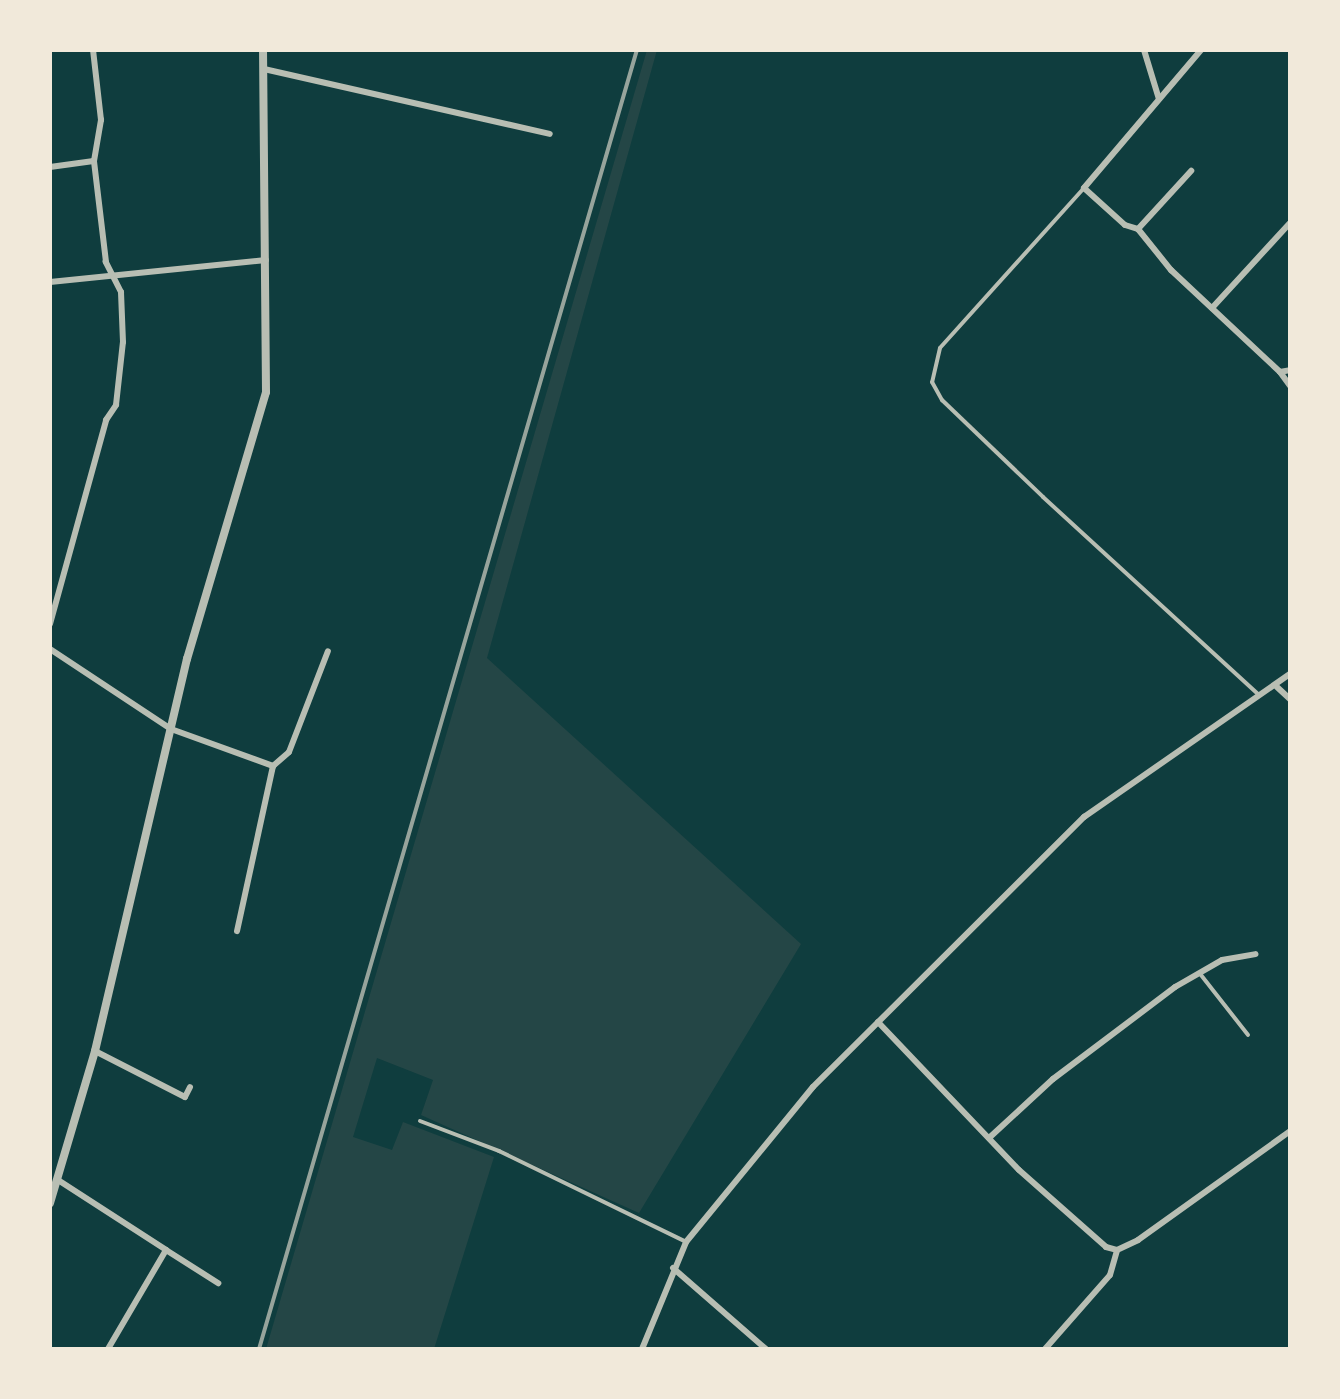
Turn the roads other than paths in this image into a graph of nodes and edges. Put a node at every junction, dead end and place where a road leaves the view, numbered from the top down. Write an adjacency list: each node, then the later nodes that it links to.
1 (92, 50): 8 (street)
2 (264, 50): 5 (street)
3 (1144, 50): 6 (street)
4 (1200, 50): 6 (street)
5 (264, 69): 7 (street); 14 (street)
6 (1160, 100): 11 (street)
7 (550, 134)
8 (94, 161): 9 (street); 15 (street)
9 (50, 167)
10 (1192, 171): 13 (street)
11 (1084, 188): 13 (street); 26 (lane)
12 (1290, 223): 17 (street)
13 (1138, 228): 17 (street)
14 (268, 260): 15 (street); 28 (street)
15 (114, 277): 16 (street); 21 (street)
16 (50, 282)
17 (1212, 308): 19 (street)
18 (1290, 370): 19 (street)
19 (1280, 372): 20 (street)
20 (1290, 386)
21 (50, 624)
22 (50, 649): 28 (street)
23 (328, 651): 29 (street)
24 (1290, 674): 25 (street)
25 (1276, 686): 26 (street); 27 (street)
26 (1261, 697): 33 (street)
27 (1290, 699)
28 (171, 729): 29 (street); 35 (street)
29 (273, 766): 30 (street)
30 (237, 930)
31 (1254, 954): 32 (street)
32 (1198, 971): 34 (lane); 39 (street)
33 (878, 1022): 39 (street); 42 (street)
34 (1248, 1035)
35 (95, 1051): 36 (street); 40 (street)
36 (190, 1087)
37 (420, 1120): 42 (lane)
38 (1290, 1131): 44 (street)
39 (990, 1138): 44 (street)
40 (58, 1180): 41 (street); 43 (street)
41 (50, 1202)
42 (686, 1242): 45 (street)
43 (166, 1250): 46 (street); 47 (street)
44 (1118, 1250): 50 (street)
45 (673, 1267): 48 (street); 49 (street)
46 (218, 1282)
47 (108, 1349)
48 (642, 1349)
49 (766, 1349)
50 (1045, 1349)

